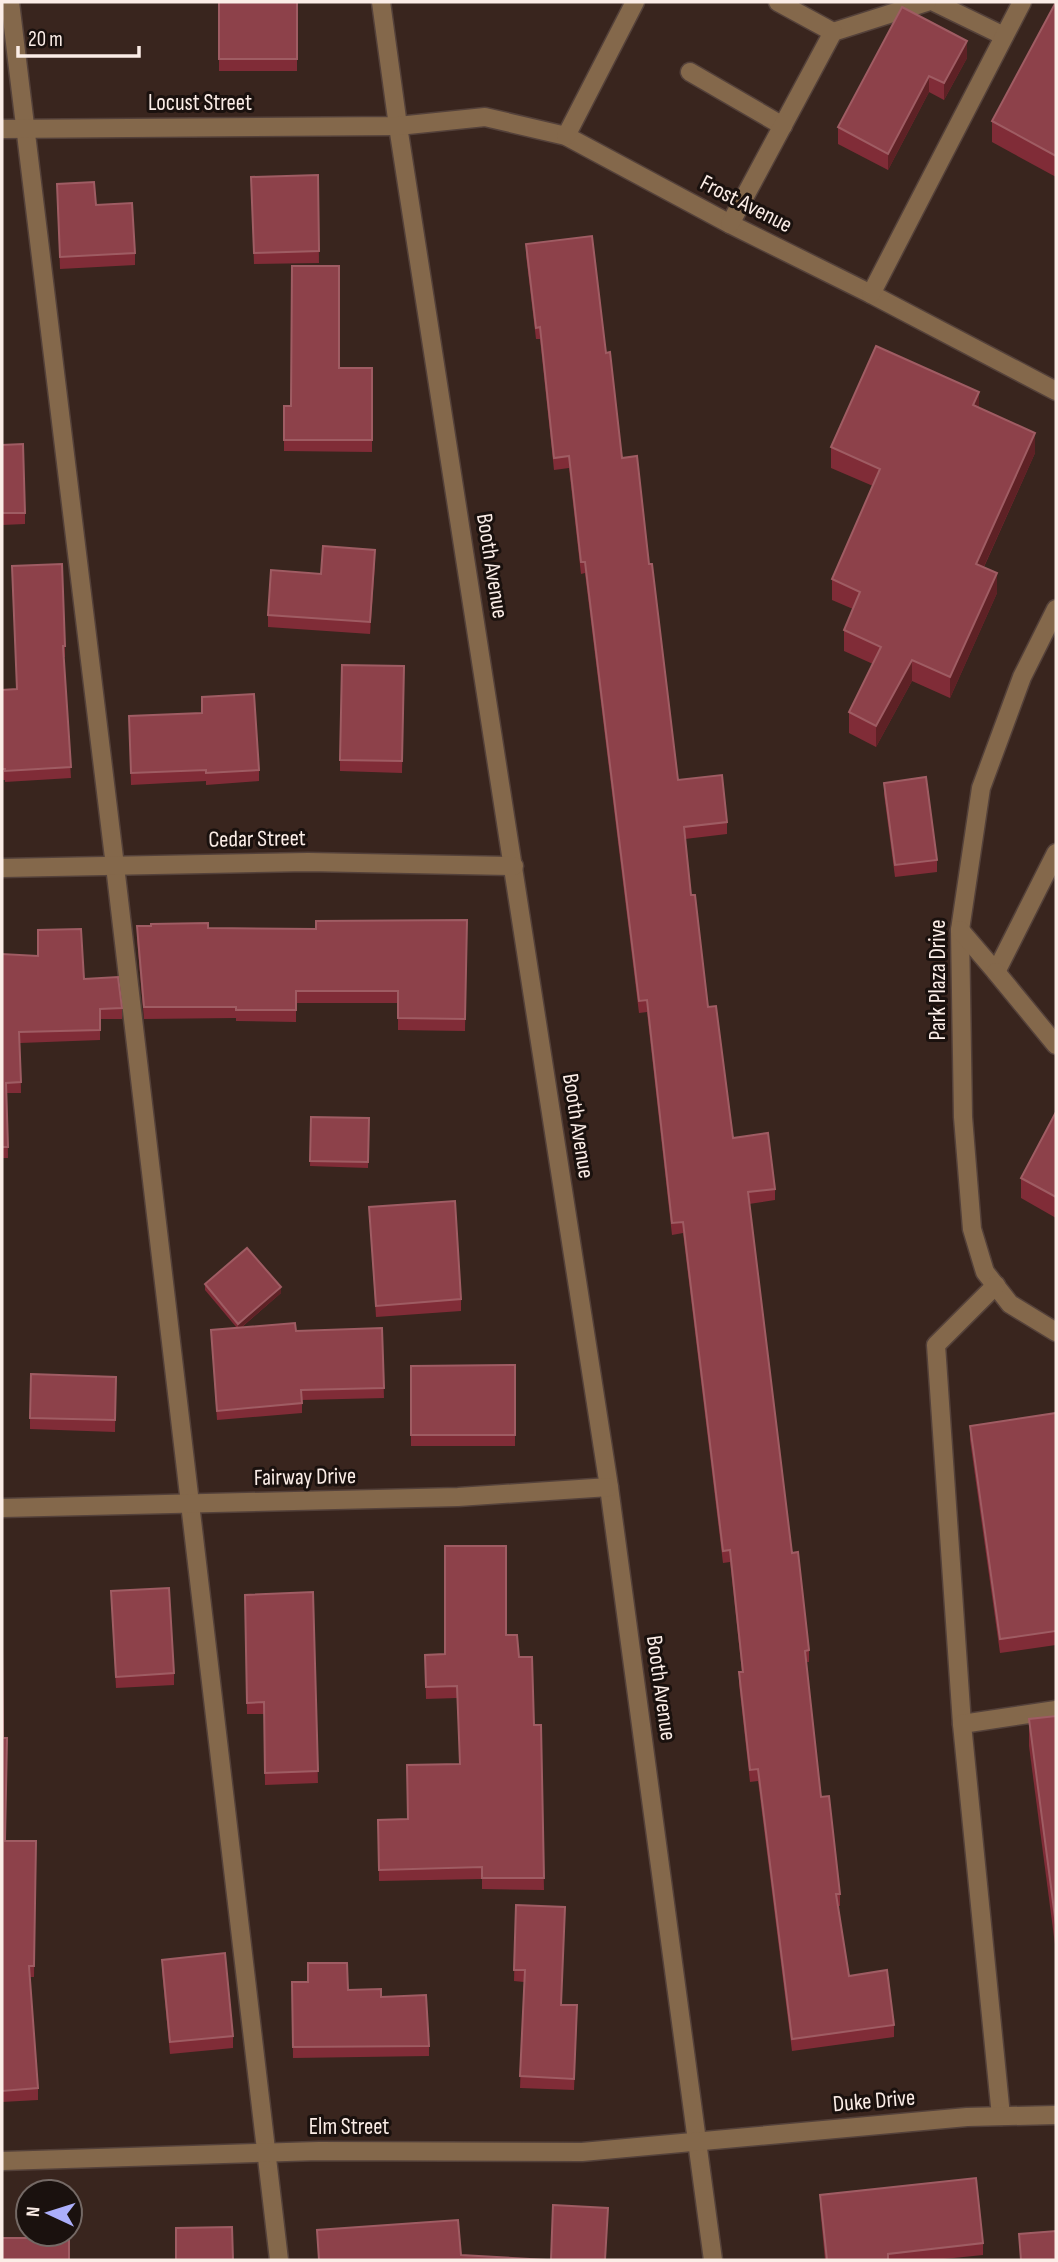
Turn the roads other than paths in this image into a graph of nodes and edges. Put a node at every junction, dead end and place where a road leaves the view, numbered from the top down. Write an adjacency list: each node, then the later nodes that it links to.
1 (10, 2): 13 (street)
2 (381, 2): 12 (street, Booth Avenue)
3 (635, 2): 15 (street)
4 (778, 2): 8 (street)
5 (927, 2): 8 (street)
6 (934, 2): 9 (street)
7 (1022, 2): 9 (street)
8 (834, 32): 11 (street)
9 (1004, 36): 17 (street)
10 (690, 72): 11 (street)
11 (783, 125): 16 (street)
12 (398, 127): 13 (street, Locust Street); 15 (street, Frost Avenue); 22 (street, Booth Avenue)
13 (24, 129): 14 (street, Locust Street); 21 (street)
14 (2, 130)
15 (566, 136): 16 (street, Frost Avenue)
16 (730, 224): 17 (street, Frost Avenue)
17 (871, 293): 18 (street, Frost Avenue)
18 (1056, 391)
19 (1056, 609): 24 (street, Park Plaza Drive)
20 (1056, 853): 25 (street)
21 (115, 866): 22 (street, Cedar Street); 23 (street, Cedar Street); 30 (street)
22 (514, 866): 29 (street, Booth Avenue)
23 (2, 868)
24 (960, 930): 25 (street); 27 (street, Park Plaza Drive)
25 (996, 972): 26 (street)
26 (1056, 1045)
27 (996, 1285): 28 (street, Park Plaza Drive); 33 (street)
28 (1056, 1332)
29 (609, 1487): 30 (street, Fairway Drive); 36 (street, Booth Avenue)
30 (190, 1504): 31 (street, Fairway Drive); 37 (street)
31 (2, 1508)
32 (1056, 1710): 33 (street)
33 (962, 1724): 35 (street)
34 (1056, 2115): 35 (street, Duke Drive)
35 (1001, 2116): 36 (street, Duke Drive)
36 (697, 2142): 37 (street, Elm Street); 40 (street, Booth Avenue)
37 (265, 2153): 38 (street, Elm Street); 39 (street)
38 (2, 2161)
39 (279, 2260)
40 (713, 2260)

